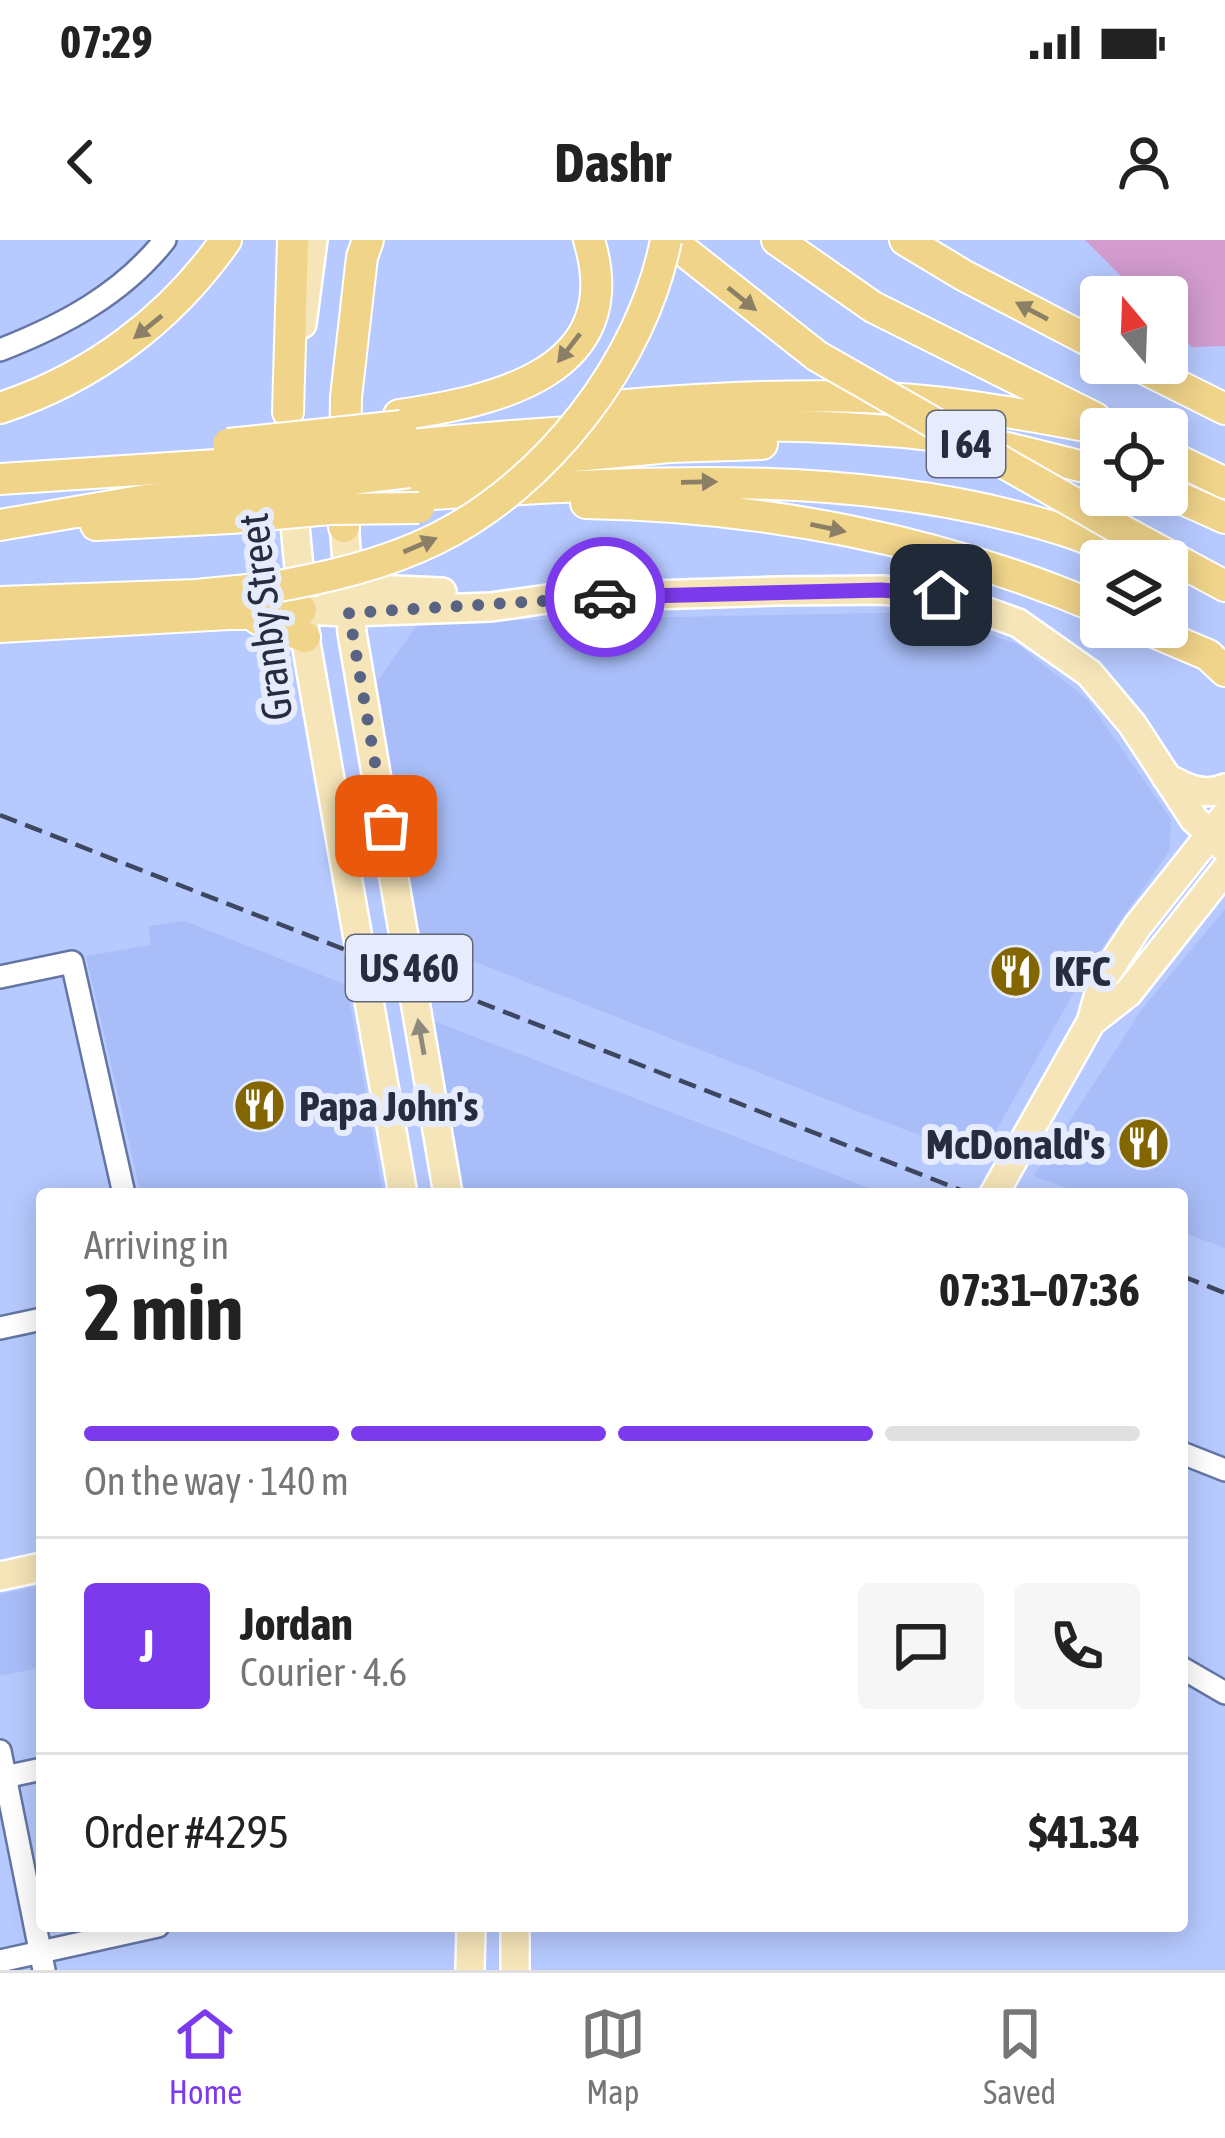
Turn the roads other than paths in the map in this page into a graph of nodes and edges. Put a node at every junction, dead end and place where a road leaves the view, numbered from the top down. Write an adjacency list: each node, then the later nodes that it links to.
1 (165, 240): 14 (street)
2 (226, 240): 16 (highway, one-way to 16)
3 (293, 240): 19 (highway)
4 (313, 240): 19 (main road, Granby Street / US 460)
5 (351, 240): 31 (main road, Granby Street / US 460)
6 (368, 240): 31 (highway)
7 (589, 240): 22 (highway, one-way to 22)
8 (668, 240): 36 (highway, I 64, one-way to 36, bridge); 39 (highway, one-way to 8, bridge)
9 (777, 240): 18 (highway, I 64)
10 (905, 240): 12 (highway)
11 (918, 240): 12 (highway)
12 (963, 275): 13 (highway, one-way to 12)
13 (1080, 336)
14 (0, 350)
15 (1175, 384): 17 (highway)
16 (0, 408)
17 (1225, 409)
18 (1080, 410)
19 (288, 412): 41 (main road, Granby Street / US 460)
20 (1080, 425): 22 (highway)
21 (1188, 456): 24 (highway)
22 (407, 460): 26 (highway); 28 (highway, bridge); 28 (highway, bridge); 31 (highway, bridge); 34 (highway, one-way to 34); 38 (highway, one-way to 38)
23 (1188, 463): 29 (highway)
24 (1225, 464)
25 (0, 466): 28 (highway)
26 (1080, 466)
27 (0, 479): 28 (highway)
28 (231, 479): 31 (highway, bridge); 33 (highway)
29 (1225, 483)
30 (1188, 501): 32 (highway)
31 (337, 518): 40 (main road, Granby Street / US 460)
32 (1225, 518)
33 (0, 527)
34 (1083, 540)
35 (1188, 582): 37 (highway)
36 (1225, 586)
37 (1225, 598)
38 (1080, 601)
39 (0, 602)
40 (349, 602): 41 (main road); 45 (main road); 53 (main road, Granby Street / US 460, one-way to 40)
41 (302, 614): 42 (highway); 52 (main road, Granby Street / US 460)
42 (0, 627)
43 (1188, 647): 44 (highway)
44 (1225, 671)
45 (1166, 777): 46 (main road); 47 (main road)
46 (1225, 788)
47 (1220, 833): 50 (main road)
48 (1225, 870): 50 (main road)
49 (0, 977): 51 (street)
50 (1091, 1022): 54 (main road)
51 (123, 1188)
52 (402, 1188)
53 (447, 1188)
54 (997, 1188)
55 (36, 1320): 56 (street)
56 (0, 1328)
57 (1188, 1455): 58 (street)
58 (1225, 1470)
59 (36, 1568): 60 (main road)
60 (0, 1576)
61 (1188, 1678): 62 (street)
62 (1225, 1693)
63 (0, 1751): 65 (street)
64 (36, 1770): 65 (street)
65 (3, 1778): 66 (street)
66 (36, 1929)
67 (138, 1932): 71 (street)
68 (471, 1932): 72 (main road)
69 (515, 1932): 73 (main road)
70 (0, 1961): 71 (street)
71 (43, 1961)
72 (470, 1970)
73 (515, 1970)

